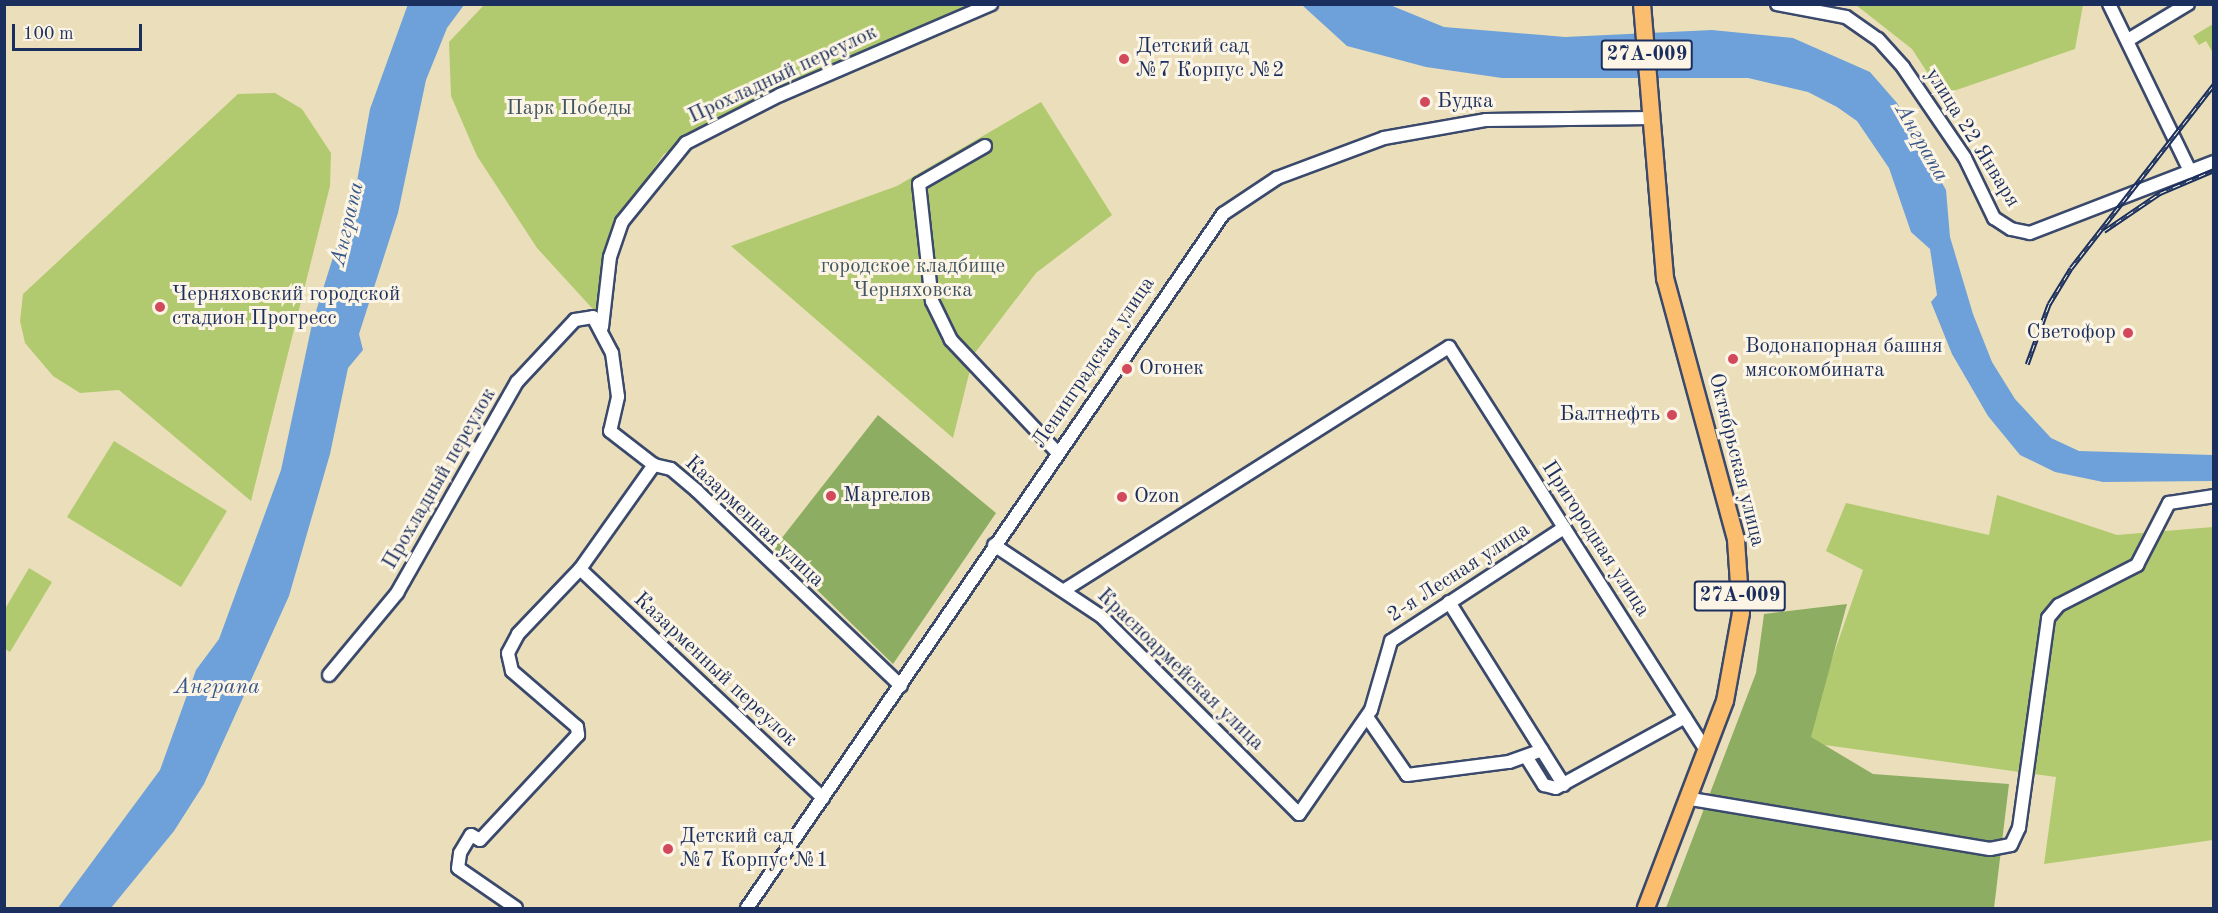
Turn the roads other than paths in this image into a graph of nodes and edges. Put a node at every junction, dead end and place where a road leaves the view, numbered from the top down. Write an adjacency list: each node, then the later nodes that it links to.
1 (991, 4): 11 (street, Прохладный переулок)
2 (1777, 4): 10 (street, улица 22 Января)
3 (2109, 4): 6 (street)
4 (2188, 4): 6 (street)
5 (1643, 7): 7 (main road, 27А-009)
6 (2128, 40): 10 (street)
7 (1653, 118): 12 (street, Ленинградская улица); 25 (main road, Октябрьская улица / 27А-009)
8 (985, 146): 12 (street)
9 (2214, 162): 10 (street, улица 22 Января)
10 (2190, 171)
11 (603, 327): 13 (street, Прохладный переулок); 20 (street, Прохладный переулок)
12 (1057, 452): 16 (street, Ленинградская улица)
13 (654, 465): 17 (street, Казарменная улица); 21 (street, Казарменная улица)
14 (2214, 496): 29 (street)
15 (1564, 528): 18 (street, Пригородная улица); 19 (street, 2-я Лесная улица); 23 (street, Пригородная улица)
16 (994, 546): 18 (street, Красноармейская улица); 21 (street, Ленинградская улица)
17 (580, 569): 28 (street, Казарменный переулок); 31 (street, Казарменная улица)
18 (1066, 589): 30 (street, Красноармейская улица)
19 (1449, 602): 22 (street, 2-я Лесная улица); 24 (street)
20 (329, 675)
21 (901, 686): 28 (street, Ленинградская улица)
22 (1367, 717): 26 (street); 30 (street, 2-я Лесная улица)
23 (1685, 717): 25 (street, Пригородная улица); 27 (street)
24 (1542, 750): 26 (street); 27 (street)
25 (1707, 752): 29 (main road, Октябрьская улица / 27А-009)
26 (1527, 758): 27 (street)
27 (1564, 785)
28 (823, 798): 33 (street, Ленинградская улица)
29 (1691, 799): 34 (main road, Октябрьская улица / 27А-009)
30 (1299, 814)
31 (498, 904): 32 (street)
32 (516, 909)
33 (747, 909)
34 (1646, 909)

